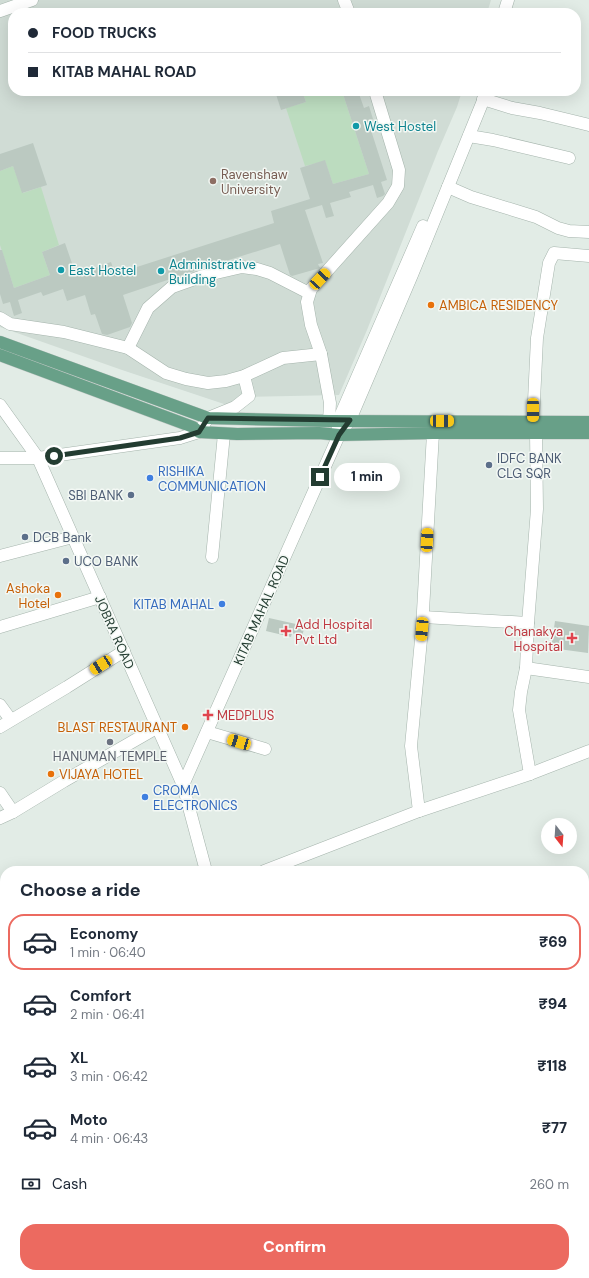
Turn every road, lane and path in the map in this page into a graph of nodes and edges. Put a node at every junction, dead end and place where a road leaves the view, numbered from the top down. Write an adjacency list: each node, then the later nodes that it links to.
1 (32, 0): 2 (street)
2 (9, 8)
3 (377, 96): 13 (street)
4 (482, 96): 8 (street, KITAB MAHAL ROAD)
5 (482, 96): 23 (street)
6 (487, 96): 7 (street)
7 (589, 125)
8 (468, 136): 9 (street); 10 (street, KITAB MAHAL ROAD)
9 (569, 158)
10 (448, 187): 11 (street); 22 (street, KITAB MAHAL ROAD)
11 (589, 232)
12 (589, 256): 25 (street)
13 (309, 294): 16 (street); 17 (street)
14 (0, 318): 16 (street)
15 (0, 342): 21 (main road)
16 (128, 348): 19 (street)
17 (322, 354): 19 (street); 23 (street)
18 (0, 355): 26 (main road)
19 (244, 376): 21 (street)
20 (0, 405): 32 (street, JOBRA ROAD)
21 (208, 418): 23 (main road); 26 (street)
22 (350, 420): 23 (main road); 25 (main road); 30 (street, KITAB MAHAL ROAD)
23 (333, 421): 30 (street)
24 (589, 422): 25 (main road)
25 (535, 427): 27 (main road); 28 (main road); 38 (street)
26 (199, 432): 29 (main road); 32 (street)
27 (433, 433): 30 (main road); 37 (street)
28 (589, 433)
29 (224, 434): 30 (main road); 35 (street)
30 (339, 435): 47 (street, KITAB MAHAL ROAD)
31 (0, 458): 32 (street)
32 (38, 458): 33 (street, JOBRA ROAD)
33 (73, 537): 34 (street); 36 (street, JOBRA ROAD)
34 (0, 556)
35 (212, 557)
36 (100, 597): 39 (street); 40 (street, JOBRA ROAD)
37 (423, 616): 38 (street); 53 (street)
38 (528, 623): 41 (street)
39 (0, 627)
40 (124, 651): 44 (street); 46 (street, JOBRA ROAD)
41 (526, 668): 42 (street); 50 (street)
42 (589, 677)
43 (0, 705): 44 (street)
44 (11, 720): 45 (street)
45 (0, 727)
46 (158, 727): 51 (street, JOBRA ROAD); 54 (street)
47 (207, 732): 48 (street); 51 (street, KITAB MAHAL ROAD)
48 (265, 750)
49 (589, 751): 50 (street)
50 (530, 774): 53 (street)
51 (183, 785): 56 (street, JOBRA ROAD)
52 (0, 793): 54 (street)
53 (419, 811): 57 (street)
54 (13, 812): 55 (street)
55 (0, 818)
56 (205, 866)
57 (277, 866)

